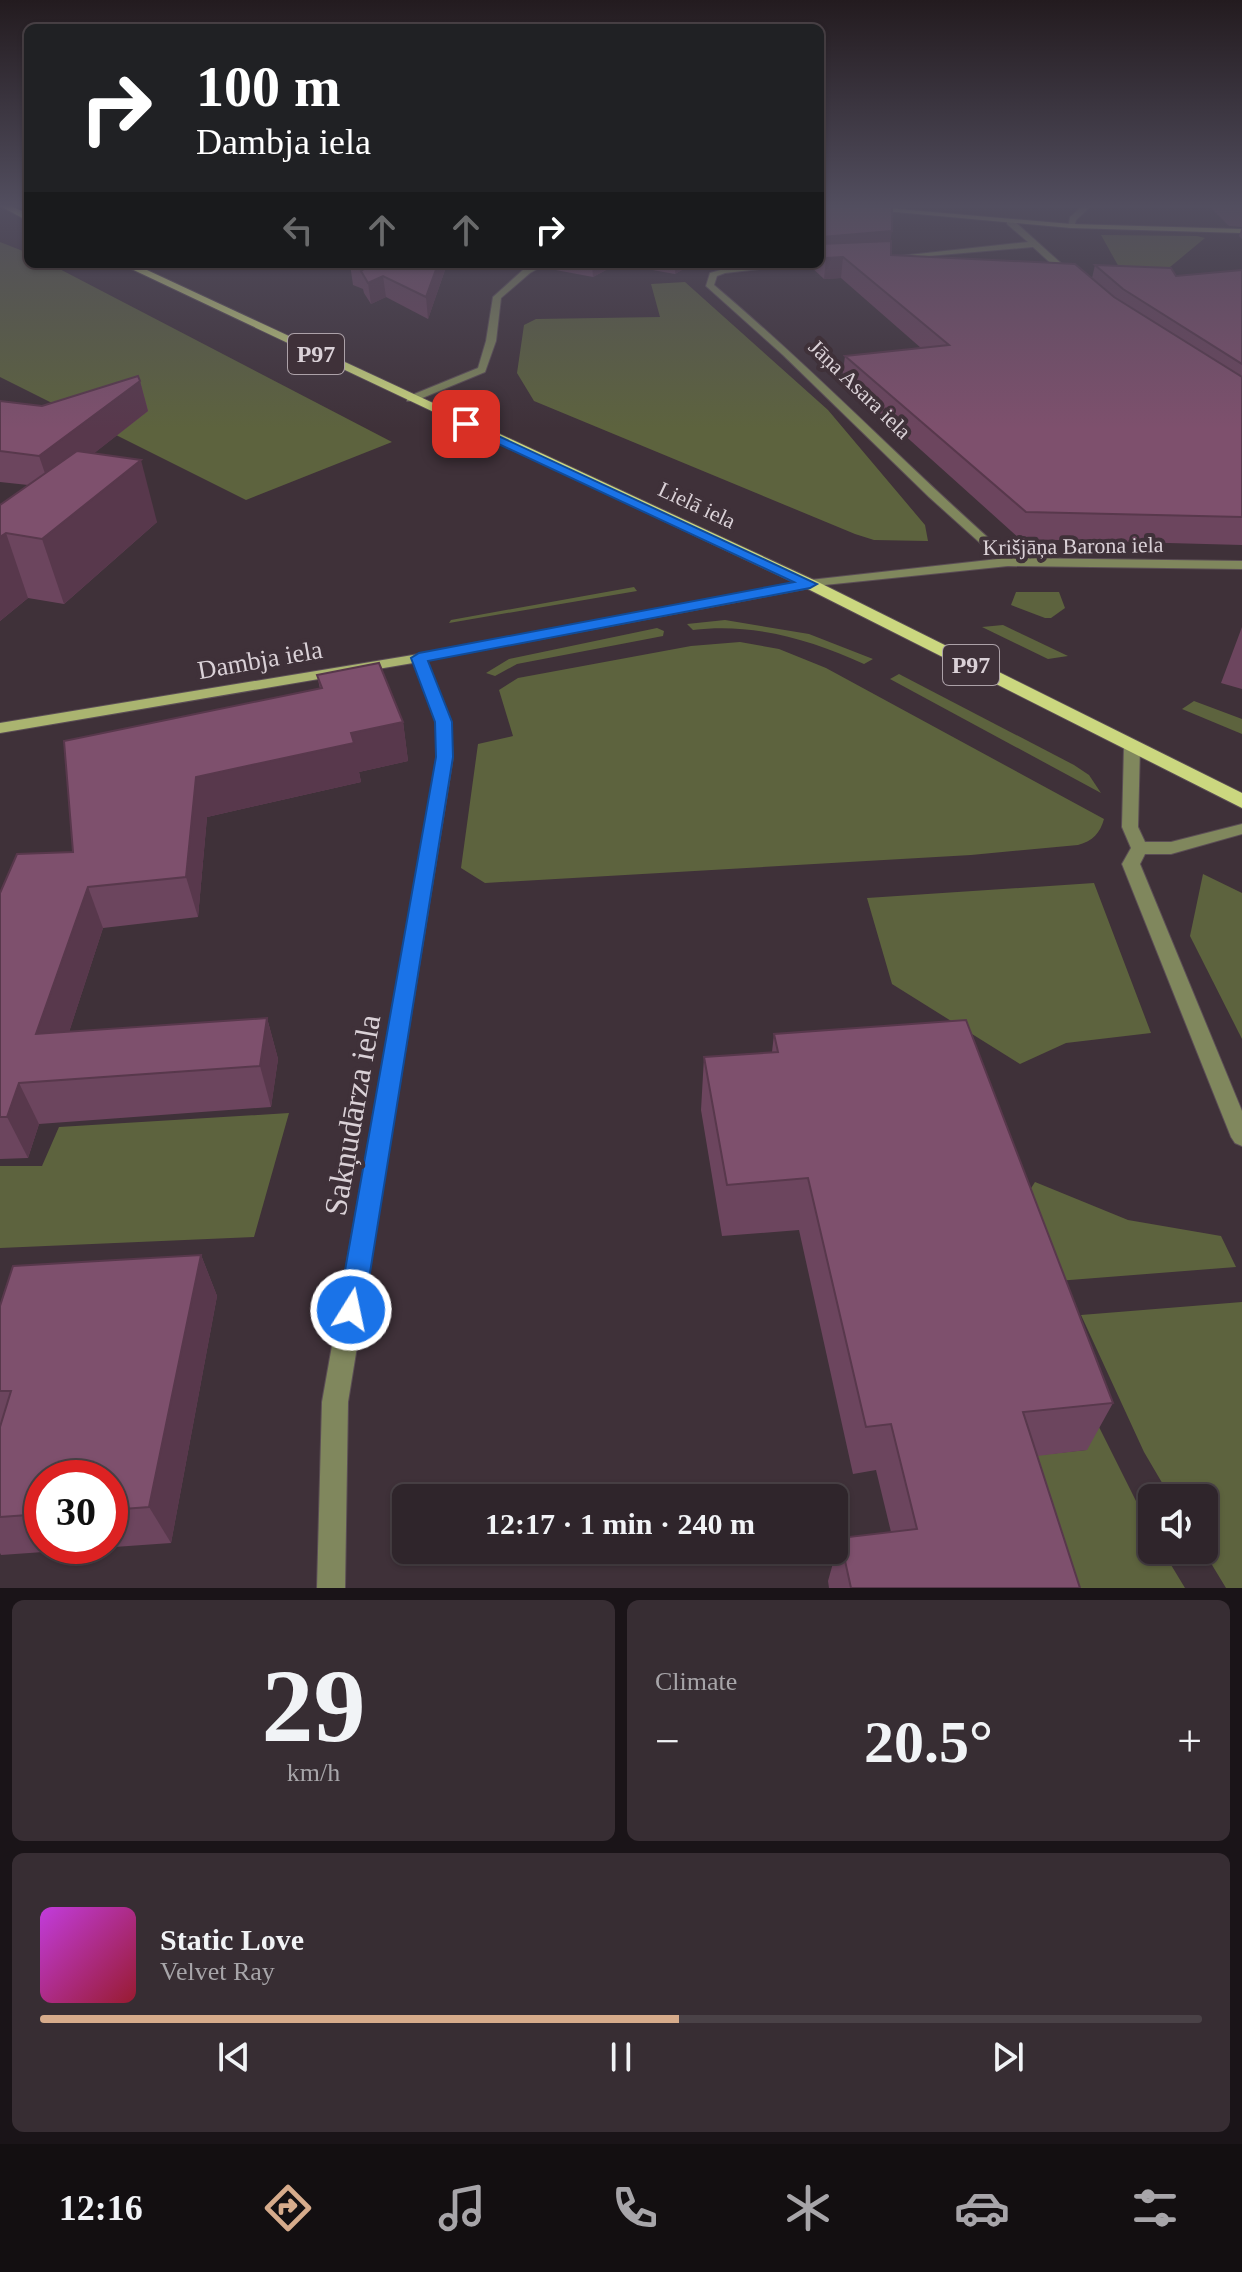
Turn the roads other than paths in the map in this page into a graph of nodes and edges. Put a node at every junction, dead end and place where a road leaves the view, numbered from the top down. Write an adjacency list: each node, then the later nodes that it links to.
1 (160, 280): 6 (main road, Lielā iela / P97)
2 (516, 280): 6 (street)
3 (712, 280): 7 (street, Jāņa Asara iela)
4 (1075, 280): 5 (street)
5 (1080, 285)
6 (411, 399): 9 (main road, Lielā iela / P97)
7 (1008, 562): 8 (street, Krišjāņa Barona iela); 9 (street, Krišjāņa Barona iela)
8 (1242, 565)
9 (810, 584): 10 (street, Dambja iela); 12 (main road, Lielā iela / P97)
10 (419, 658): 11 (street, Dambja iela); 17 (street, Sakņudārza iela)
11 (0, 728)
12 (1132, 746): 13 (main road, Lielā iela / P97); 15 (street)
13 (1242, 801)
14 (1242, 829): 15 (street)
15 (1139, 848): 16 (street)
16 (1242, 1137)
17 (331, 1588)

